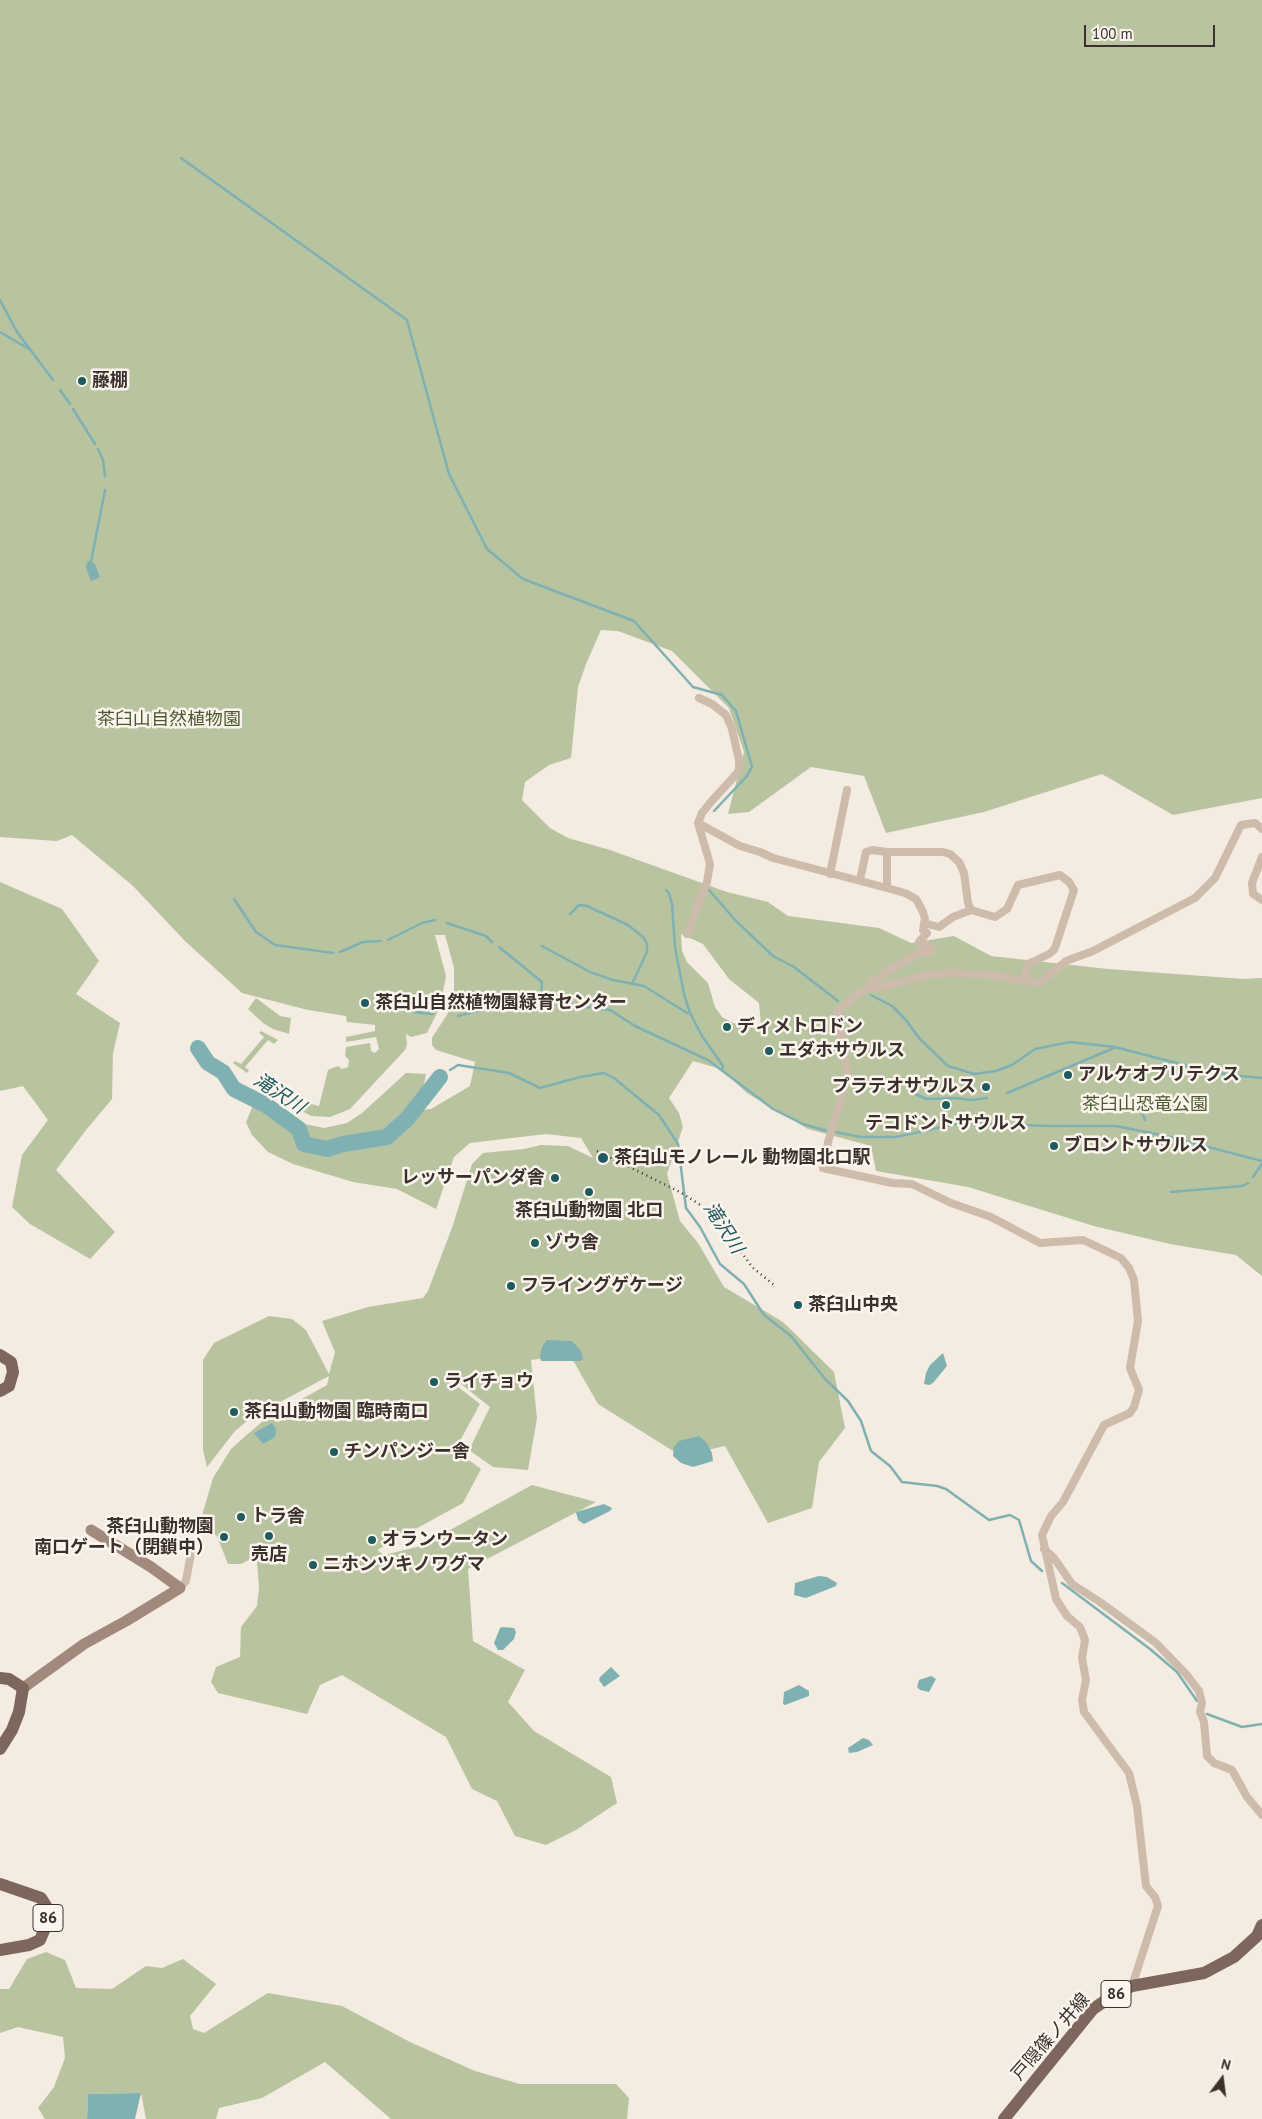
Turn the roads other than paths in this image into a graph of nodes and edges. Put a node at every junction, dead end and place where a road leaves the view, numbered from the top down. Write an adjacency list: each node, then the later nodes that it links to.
1 (699, 698): 3 (street)
2 (847, 790): 7 (street)
3 (698, 823): 7 (street); 13 (street)
4 (1262, 828): 14 (street)
5 (887, 852): 8 (street); 9 (street); 11 (street)
6 (1262, 857): 10 (street)
7 (830, 874): 8 (street)
8 (860, 880): 9 (street)
9 (887, 888): 12 (street)
10 (1262, 900)
11 (971, 910): 12 (street); 14 (street)
12 (924, 923): 15 (street)
13 (687, 934)
14 (1024, 981): 15 (street)
15 (870, 987): 20 (street)
16 (0, 1355): 17 (main road)
17 (0, 1391)
18 (91, 1530): 21 (street)
19 (194, 1542): 21 (street)
20 (1044, 1549): 25 (street); 29 (street)
21 (180, 1588): 23 (street)
22 (0, 1678): 23 (main road)
23 (23, 1688): 24 (main road)
24 (0, 1749)
25 (1262, 1815)
26 (0, 1884): 28 (main road, 86)
27 (1262, 1925): 29 (main road, 戸隠篠ノ井線 / 86)
28 (0, 1950)
29 (1132, 1986): 30 (main road, 戸隠篠ノ井線 / 86)
30 (1004, 2119)

